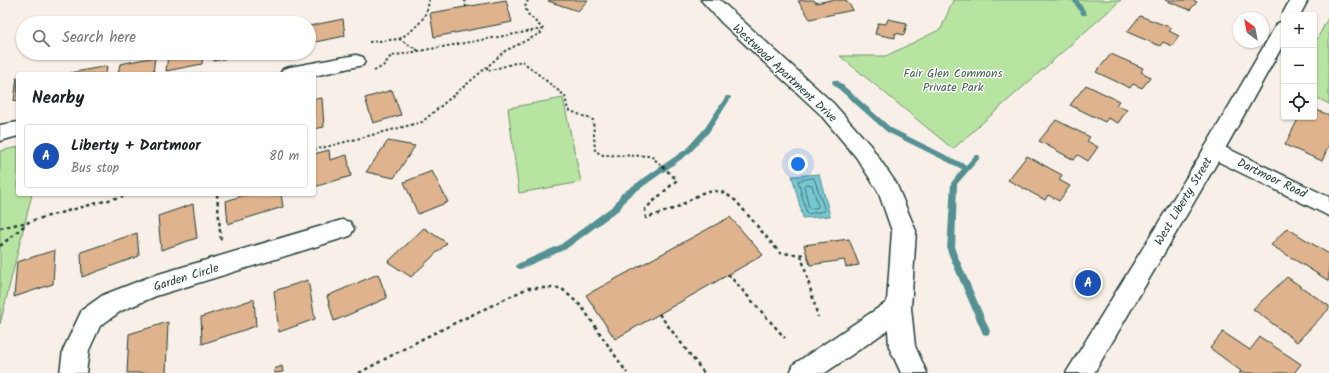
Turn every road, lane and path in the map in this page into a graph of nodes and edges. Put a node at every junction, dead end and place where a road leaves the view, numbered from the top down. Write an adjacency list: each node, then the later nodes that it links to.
1 (429, 0): 10 (path)
2 (465, 0): 6 (path)
3 (528, 0): 8 (path)
4 (710, 0): 32 (street, Westwood Apartment Drive)
5 (1299, 0): 7 (street)
6 (466, 7)
7 (1293, 12)
8 (543, 29): 12 (path); 14 (path)
9 (1281, 32): 20 (street, West Liberty Street)
10 (399, 39): 11 (path); 12 (path)
11 (369, 42)
12 (419, 51): 16 (path)
13 (356, 61): 15 (street)
14 (487, 67): 19 (path); 28 (path)
15 (300, 72)
16 (370, 74)
17 (16, 129): 18 (street)
18 (0, 133)
19 (316, 149)
20 (1214, 150): 23 (street, Dartmoor Road); 42 (street, West Liberty Street)
21 (124, 196): 24 (path)
22 (218, 196): 30 (path)
23 (1329, 207)
24 (30, 222): 25 (path); 27 (path)
25 (0, 228)
26 (342, 229): 30 (street, Garden Circle)
27 (0, 246)
28 (801, 255): 29 (path); 34 (path)
29 (807, 255)
30 (222, 266): 36 (street, Garden Circle)
31 (728, 274): 35 (path)
32 (899, 308): 40 (street); 41 (street, Westwood Apartment Drive)
33 (659, 314): 39 (path)
34 (818, 317)
35 (785, 338)
36 (73, 373)
37 (359, 373): 38 (path)
38 (627, 373)
39 (704, 373)
40 (802, 373)
41 (914, 373)
42 (1079, 373)

